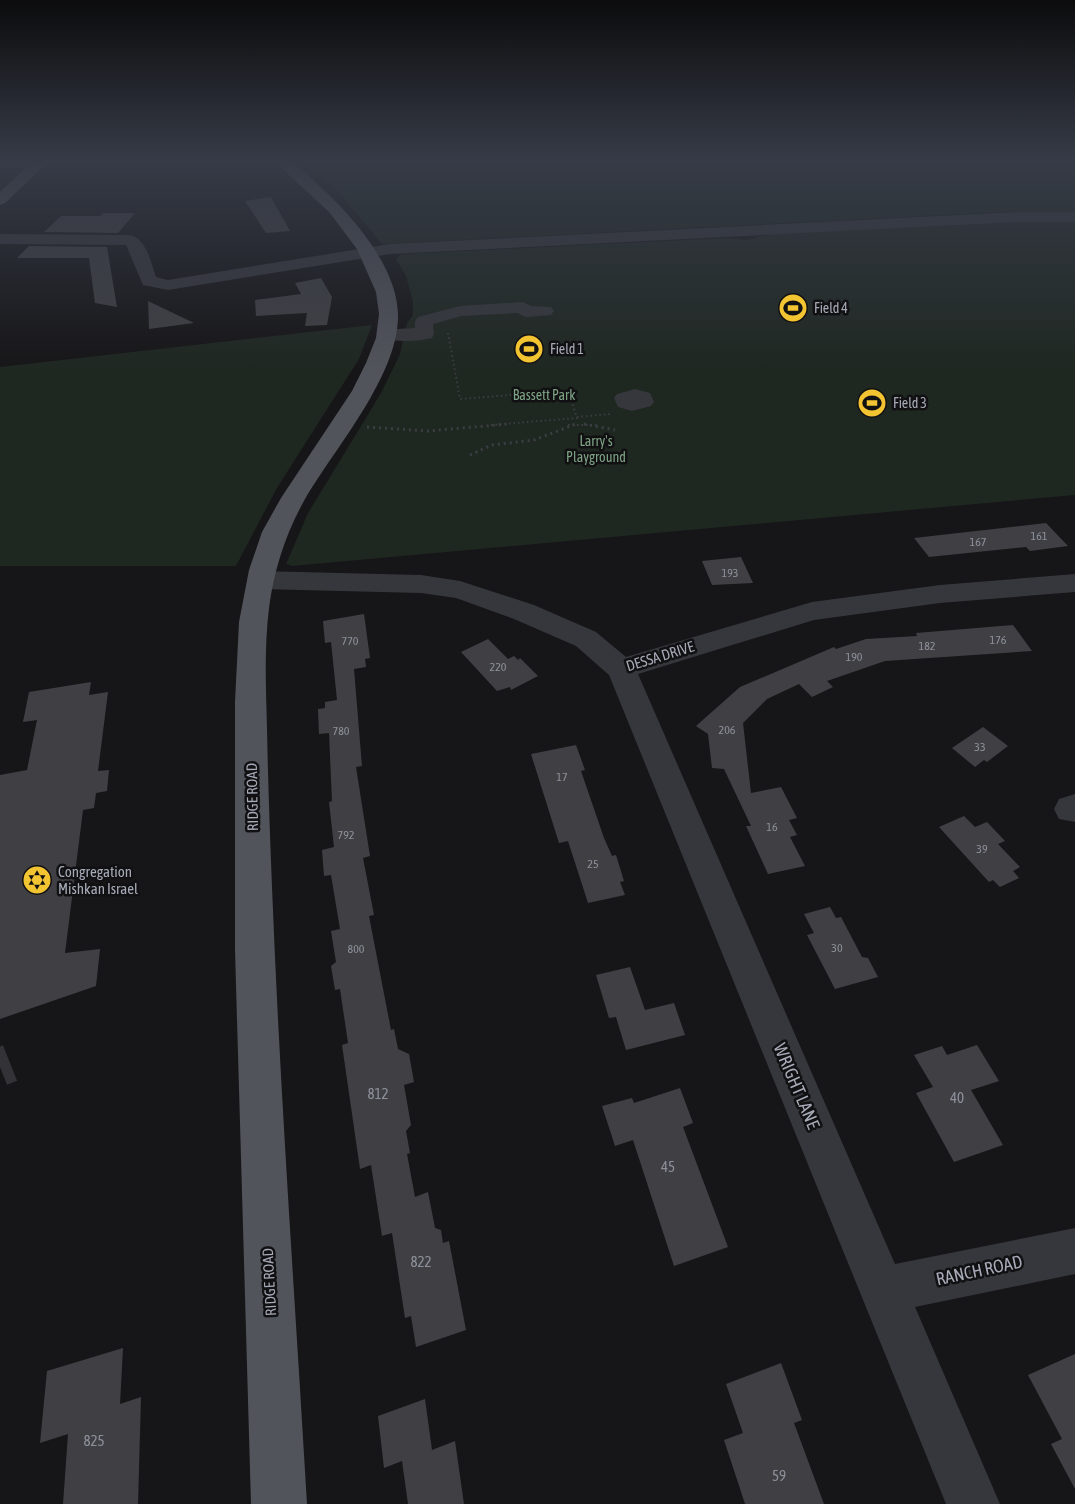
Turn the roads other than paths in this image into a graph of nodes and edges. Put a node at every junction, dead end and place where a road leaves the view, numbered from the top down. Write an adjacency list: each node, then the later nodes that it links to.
1 (351, 232): 4 (main road, RIDGE ROAD)
2 (600, 232): 4 (street)
3 (0, 238): 4 (street)
4 (367, 252): 6 (main road, RIDGE ROAD)
5 (545, 311): 6 (street)
6 (387, 334): 7 (main road, RIDGE ROAD)
7 (260, 580): 9 (street, DESSA DRIVE); 12 (main road, RIDGE ROAD)
8 (1075, 584): 9 (street, DESSA DRIVE)
9 (621, 669): 11 (street, WRIGHT LANE)
10 (1075, 1251): 11 (street, RANCH ROAD)
11 (883, 1290): 13 (street, WRIGHT LANE)
12 (279, 1504)
13 (973, 1504)

